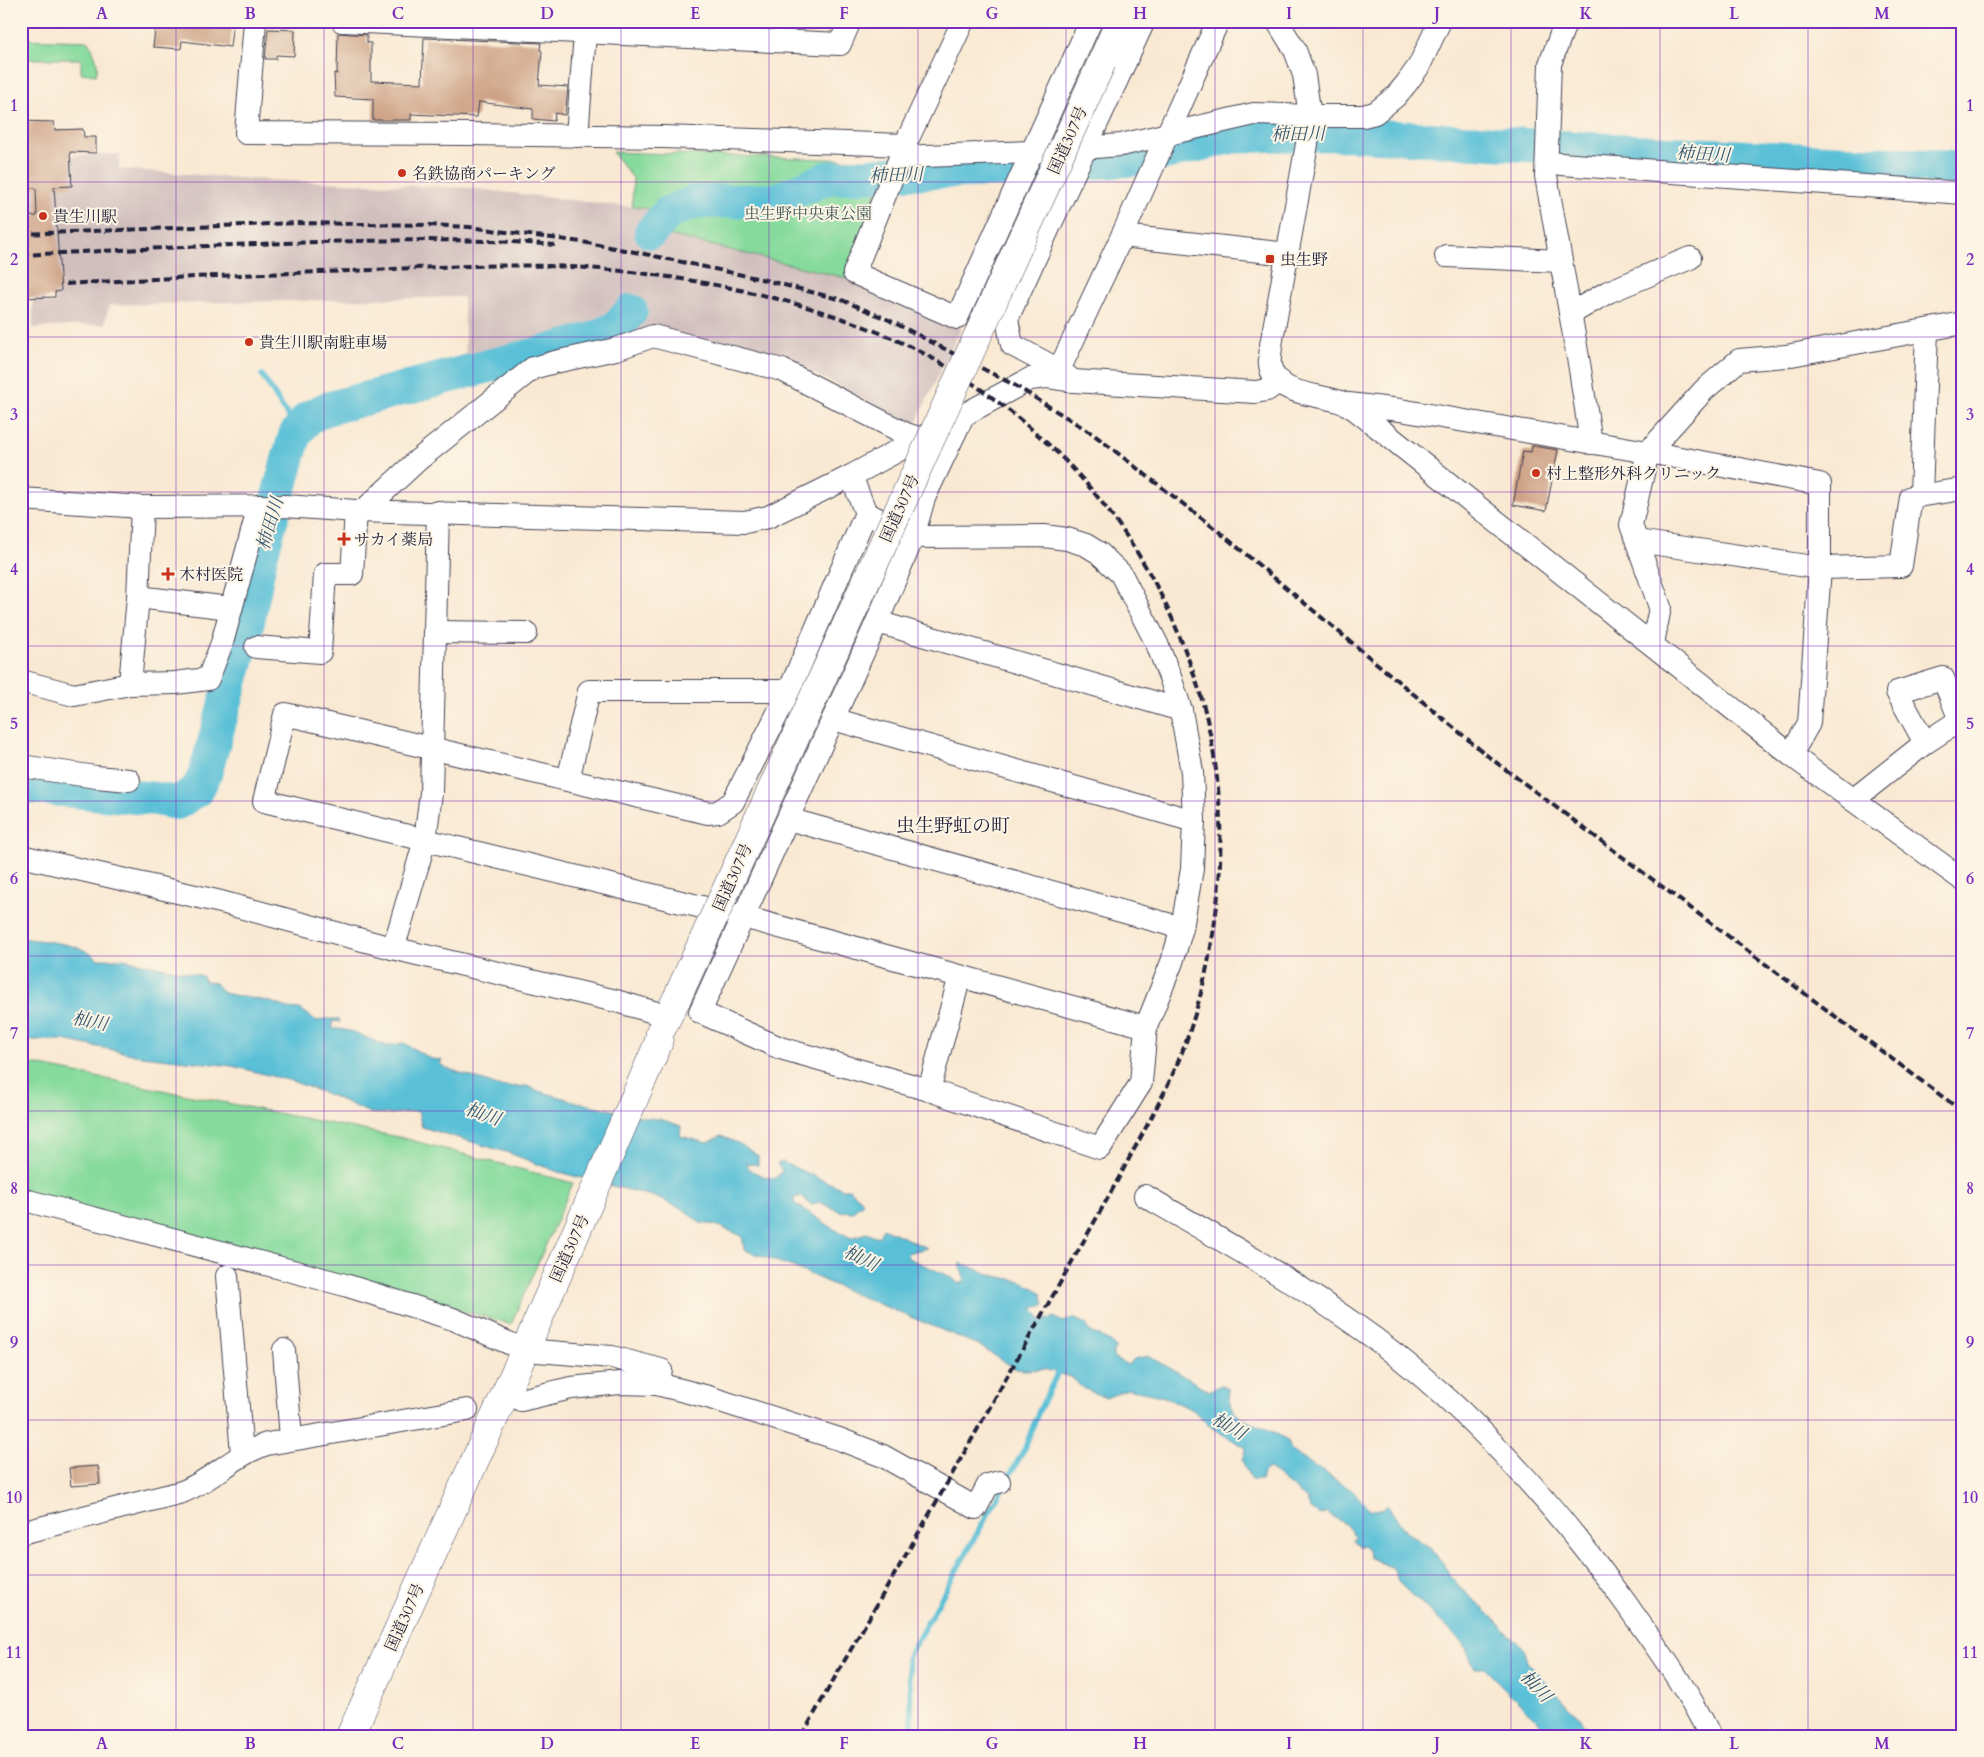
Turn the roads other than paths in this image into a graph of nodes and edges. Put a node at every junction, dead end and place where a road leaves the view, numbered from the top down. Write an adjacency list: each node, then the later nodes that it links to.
1 (255, 21): 14 (street)
2 (342, 21): 12 (street)
3 (850, 21): 12 (street)
4 (963, 21): 18 (street)
5 (1120, 21): 76 (highway, 国道307号, bridge)
6 (1144, 21): 17 (street)
7 (1218, 21): 15 (street)
8 (1277, 21): 13 (street)
9 (1440, 21): 13 (street)
10 (1566, 21): 19 (street)
11 (1089, 22): 16 (street)
12 (586, 27): 14 (street)
13 (1310, 118): 15 (street); 22 (street)
14 (577, 136): 18 (street)
15 (1165, 137): 17 (street); 21 (street)
16 (1031, 152): 17 (street); 18 (street); 18 (street)
17 (1084, 152): 29 (street)
18 (901, 153)
19 (1547, 163): 20 (street); 25 (street)
20 (1963, 193)
21 (1122, 236): 22 (street); 29 (street)
22 (1288, 254): 30 (street)
23 (1446, 256): 25 (street)
24 (1690, 258): 26 (street)
25 (1561, 261): 26 (street)
26 (1570, 314): 34 (street)
27 (1963, 323): 28 (street)
28 (1927, 330): 35 (street); 38 (street)
29 (1066, 376): 30 (street); 32 (street)
30 (1280, 382): 31 (street)
31 (1345, 404): 34 (street); 53 (street)
32 (963, 416): 33 (street); 45 (street)
33 (921, 439): 36 (street); 42 (street)
34 (1591, 443): 35 (street)
35 (1648, 452): 46 (street); 47 (street)
36 (851, 476): 43 (street); 44 (street)
37 (1963, 489): 38 (street)
38 (1921, 495): 47 (street)
39 (21, 499): 40 (street)
40 (142, 506): 41 (street); 48 (street)
41 (272, 506): 42 (street); 49 (street)
42 (359, 511): 43 (street); 54 (street)
43 (438, 512): 51 (street)
44 (866, 513): 45 (street); 57 (street)
45 (913, 537): 50 (street); 58 (street)
46 (1637, 541): 47 (street); 53 (street)
47 (1820, 568): 62 (street)
48 (138, 597): 49 (street); 56 (street)
49 (230, 608): 56 (street)
50 (877, 622): 58 (street); 59 (street)
51 (436, 632): 52 (street); 61 (street)
52 (526, 633)
53 (1653, 644): 62 (street)
54 (256, 647)
55 (21, 681): 56 (street)
56 (130, 684)
57 (789, 691): 65 (street); 65 (street)
58 (1181, 710): 68 (street)
59 (833, 719): 67 (street); 68 (street)
60 (1926, 743): 66 (street)
61 (433, 747): 65 (street); 69 (street); 69 (street)
62 (1791, 755): 66 (street)
63 (21, 766): 64 (street)
64 (129, 780)
65 (568, 780)
66 (1853, 800): 71 (street)
67 (788, 819): 72 (street); 73 (street)
68 (1194, 821): 73 (street)
69 (425, 840): 72 (street); 74 (street)
70 (21, 856): 74 (street)
71 (1963, 880)
72 (743, 916): 75 (street); 78 (street)
73 (1182, 928): 77 (street)
74 (392, 948): 76 (street)
75 (960, 976): 77 (street); 78 (street)
76 (672, 1007): 82 (highway, 国道307号)
77 (1146, 1027): 78 (street)
78 (929, 1090)
79 (1145, 1196): 92 (street)
80 (21, 1199): 82 (street)
81 (227, 1276): 88 (street)
82 (528, 1341): 84 (street); 91 (highway, 国道307号)
83 (284, 1350): 87 (street)
84 (657, 1384): 85 (street); 89 (street)
85 (521, 1400)
86 (467, 1410): 87 (street)
87 (291, 1439): 88 (street)
88 (242, 1454): 90 (street)
89 (999, 1482)
90 (21, 1533)
91 (350, 1736)
92 (1710, 1736)

